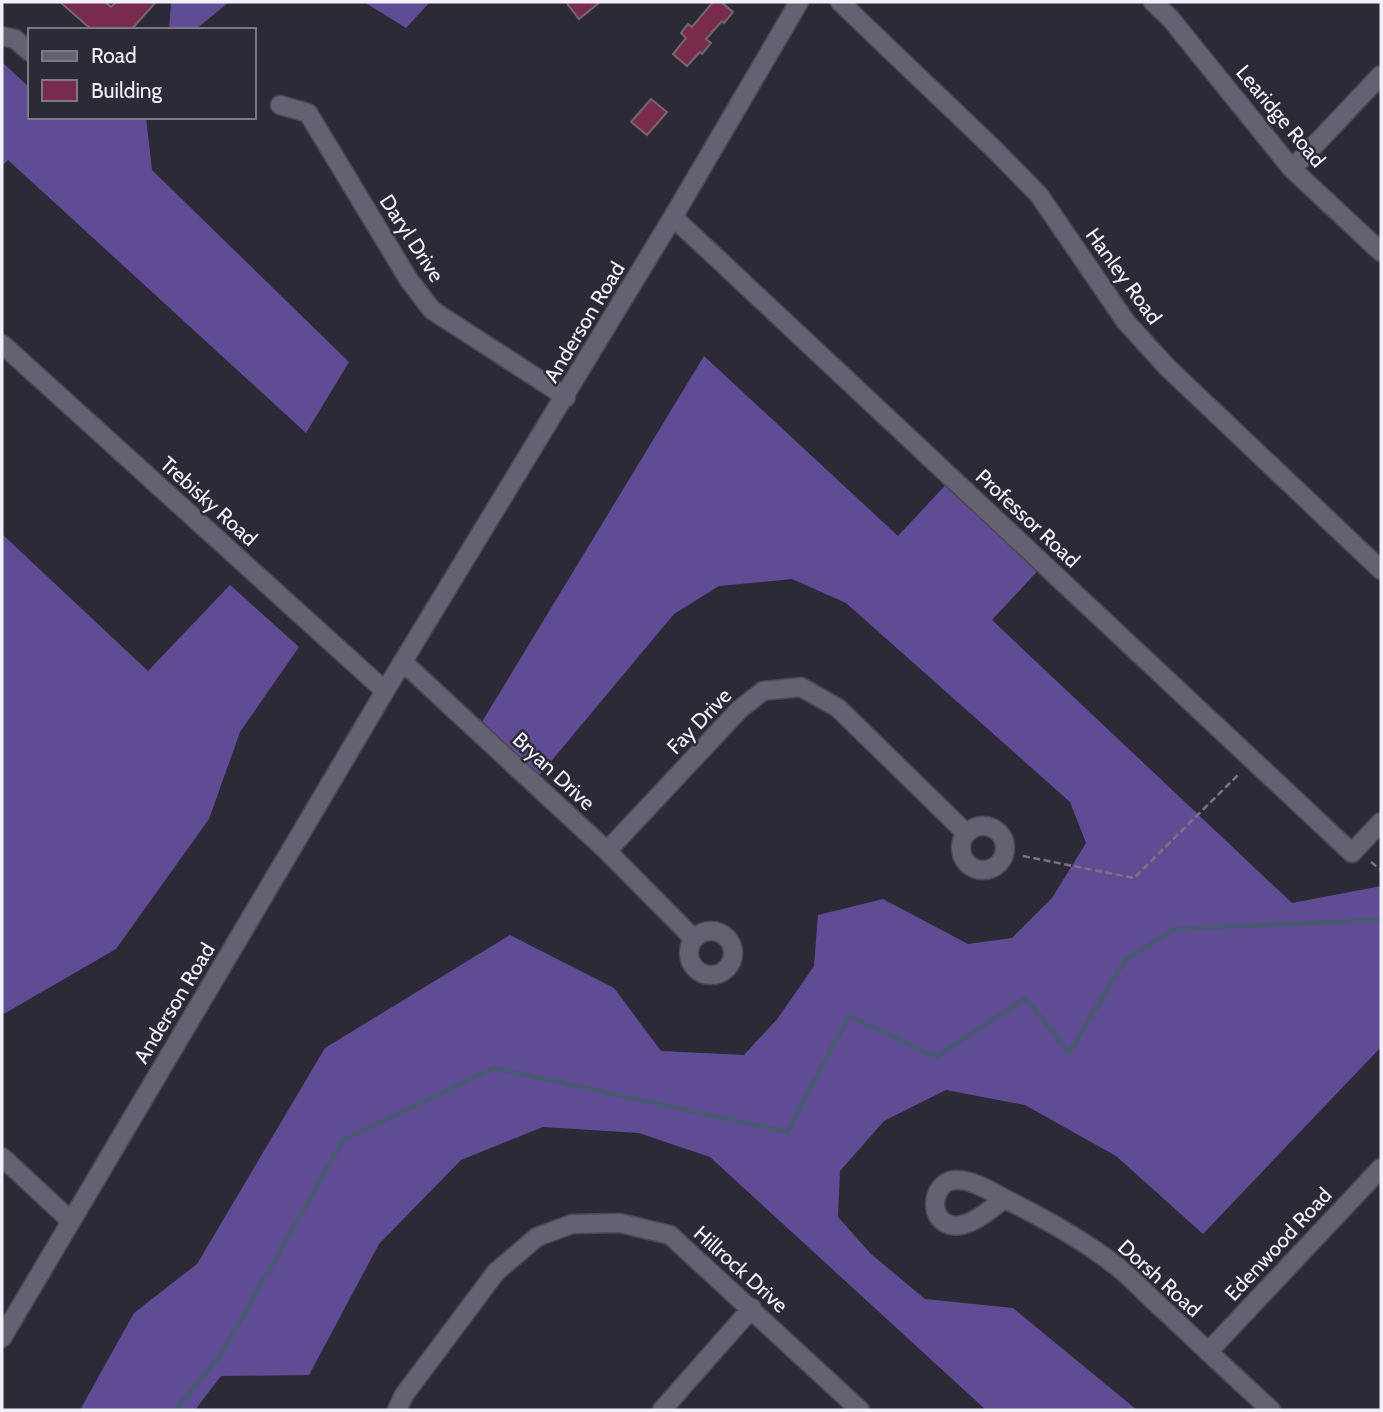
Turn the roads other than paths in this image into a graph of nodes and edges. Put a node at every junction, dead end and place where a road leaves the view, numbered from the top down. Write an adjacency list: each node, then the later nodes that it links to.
1 (799, 2): 9 (street, Anderson Road)
2 (840, 2): 13 (street, Hanley Road)
3 (1153, 2): 8 (street, Learidge Road)
4 (2, 36): 5 (street)
5 (28, 50)
6 (1381, 75): 8 (street)
7 (280, 105): 12 (street, Daryl Drive)
8 (1292, 169): 10 (street, Learidge Road)
9 (673, 217): 12 (street, Anderson Road); 16 (street, Professor Road)
10 (1381, 252)
11 (2, 344): 15 (street, Trebisky Road)
12 (566, 397): 14 (street, Anderson Road)
13 (1381, 570)
14 (404, 663): 15 (street); 18 (street, Bryan Drive)
15 (385, 691): 23 (street, Anderson Road)
16 (1381, 822)
17 (966, 833): 18 (street, Fay Drive)
18 (607, 852): 19 (street, Bryan Drive)
19 (694, 939)
20 (2, 1157): 23 (street)
21 (1381, 1168): 26 (street, Edenwood Road)
22 (1004, 1199): 26 (street, Dorsh Road)
23 (71, 1221): 25 (street, Anderson Road)
24 (752, 1308): 27 (street, Hillrock Drive); 28 (street); 29 (street, Hillrock Drive)
25 (2, 1338)
26 (1208, 1352): 30 (street, Dorsh Road)
27 (397, 1410)
28 (663, 1410)
29 (860, 1410)
30 (1271, 1410)

